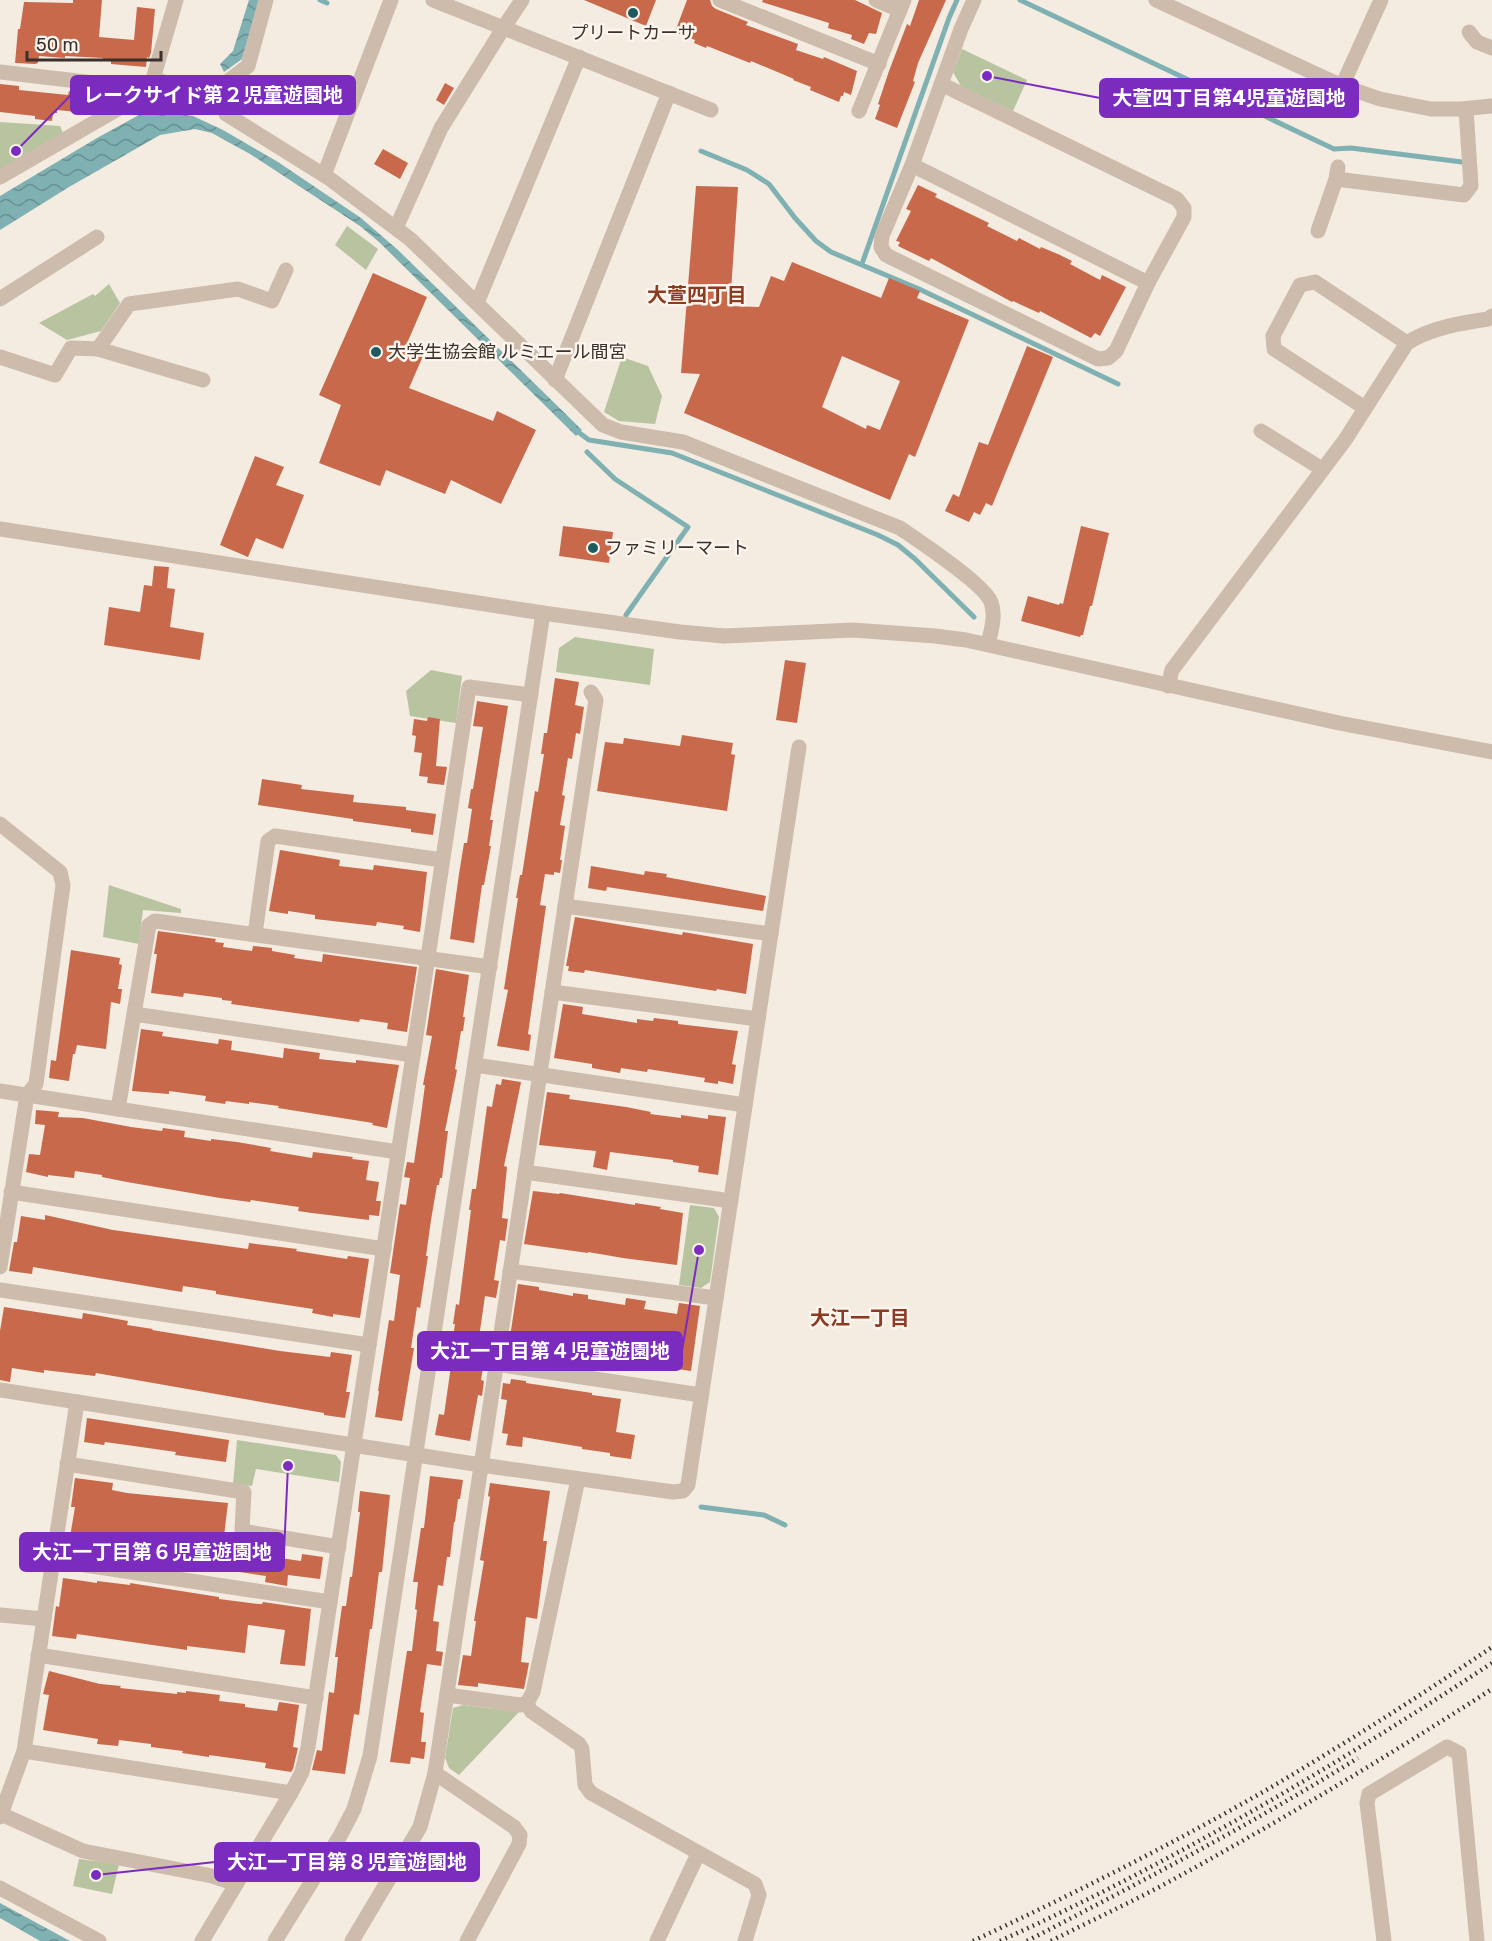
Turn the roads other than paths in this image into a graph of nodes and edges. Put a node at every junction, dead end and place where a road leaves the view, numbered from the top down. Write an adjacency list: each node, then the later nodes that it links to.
1 (176, 0): 18 (street)
2 (266, 0): 18 (street)
3 (391, 0): 28 (street)
4 (433, 0): 12 (street)
5 (522, 0): 12 (street)
6 (720, 0): 16 (street)
7 (876, 0): 11 (street)
8 (974, 0): 19 (street)
9 (1156, 0): 20 (street)
10 (1382, 0): 20 (street)
11 (902, 5): 16 (street)
12 (504, 27): 15 (street); 30 (street)
13 (1468, 32): 14 (street)
14 (1492, 48)
15 (579, 57): 21 (street); 36 (street)
16 (879, 64): 25 (street)
17 (0, 72): 18 (street)
18 (150, 84): 29 (street)
19 (941, 84): 27 (street); 34 (street)
20 (1342, 86): 23 (street)
21 (669, 93): 24 (street); 42 (street)
22 (1492, 105): 23 (street)
23 (1466, 109): 31 (street)
24 (711, 110)
25 (859, 111)
26 (226, 114): 28 (street)
27 (912, 165): 34 (street); 34 (street)
28 (324, 175): 30 (street)
29 (0, 177)
30 (396, 228): 36 (street)
31 (1318, 231)
32 (97, 237): 35 (street)
33 (286, 270): 39 (street)
34 (1148, 283)
35 (0, 299)
36 (477, 303): 42 (street)
37 (1492, 316): 38 (street)
38 (1407, 343): 43 (street); 43 (street)
39 (98, 349): 40 (street); 41 (street)
40 (0, 357)
41 (203, 380)
42 (555, 380): 48 (street)
43 (1365, 408): 45 (street)
44 (1260, 431): 45 (street)
45 (1322, 470): 49 (street)
46 (0, 529): 47 (street)
47 (543, 613): 48 (street); 51 (street)
48 (988, 644): 49 (street)
49 (1168, 686): 53 (street)
50 (591, 692): 56 (street)
51 (531, 695): 55 (street); 60 (street)
52 (799, 747): 58 (street)
53 (1492, 752)
54 (0, 824): 68 (street)
55 (442, 860): 57 (street); 59 (street)
56 (565, 906): 58 (street); 61 (street)
57 (255, 934): 59 (street); 62 (street)
58 (771, 934): 63 (street)
59 (428, 958): 60 (street); 64 (street)
60 (490, 967): 65 (street)
61 (552, 992): 63 (street); 66 (street)
62 (134, 1014): 64 (street); 70 (street)
63 (758, 1019): 69 (street)
64 (413, 1055): 71 (street)
65 (475, 1065): 66 (street); 86 (street)
66 (539, 1076): 69 (street); 72 (street)
67 (0, 1090): 68 (street)
68 (27, 1095): 70 (street); 73 (street)
69 (745, 1105): 74 (street)
70 (118, 1109): 71 (street)
71 (398, 1152): 75 (street)
72 (525, 1172): 74 (street); 77 (street)
73 (11, 1192): 75 (street); 76 (street)
74 (730, 1201): 79 (street)
75 (384, 1249): 80 (street)
76 (0, 1267)
77 (510, 1271): 79 (street); 81 (street)
78 (0, 1290): 80 (street)
79 (716, 1298): 83 (street)
80 (369, 1345): 85 (street)
81 (496, 1364): 83 (street); 88 (street)
82 (0, 1390): 84 (street)
83 (701, 1395): 89 (street)
84 (76, 1402): 85 (street); 87 (street)
85 (354, 1445): 86 (street); 90 (street)
86 (416, 1455): 88 (street); 108 (street)
87 (67, 1464): 90 (street); 91 (street)
88 (481, 1466): 89 (street); 96 (street)
89 (578, 1479): 98 (street)
90 (339, 1547): 92 (street)
91 (52, 1560): 92 (street); 94 (street)
92 (330, 1602): 97 (street)
93 (0, 1615): 94 (street)
94 (44, 1620): 95 (street)
95 (38, 1655): 97 (street); 99 (street)
96 (447, 1695): 98 (street); 100 (street)
97 (316, 1698): 101 (street)
98 (527, 1703): 103 (street)
99 (24, 1751): 101 (street); 102 (street)
100 (435, 1773): 109 (street); 110 (street)
101 (291, 1793): 104 (street)
102 (1, 1816): 104 (street)
103 (698, 1854): 111 (street); 112 (street)
104 (236, 1884): 107 (street)
105 (0, 1888): 106 (street)
106 (99, 1941)
107 (202, 1941)
108 (275, 1941)
109 (352, 1941)
110 (467, 1941)
111 (657, 1941)
112 (745, 1941)
113 (1384, 1941): 114 (street)
114 (1477, 1941)

